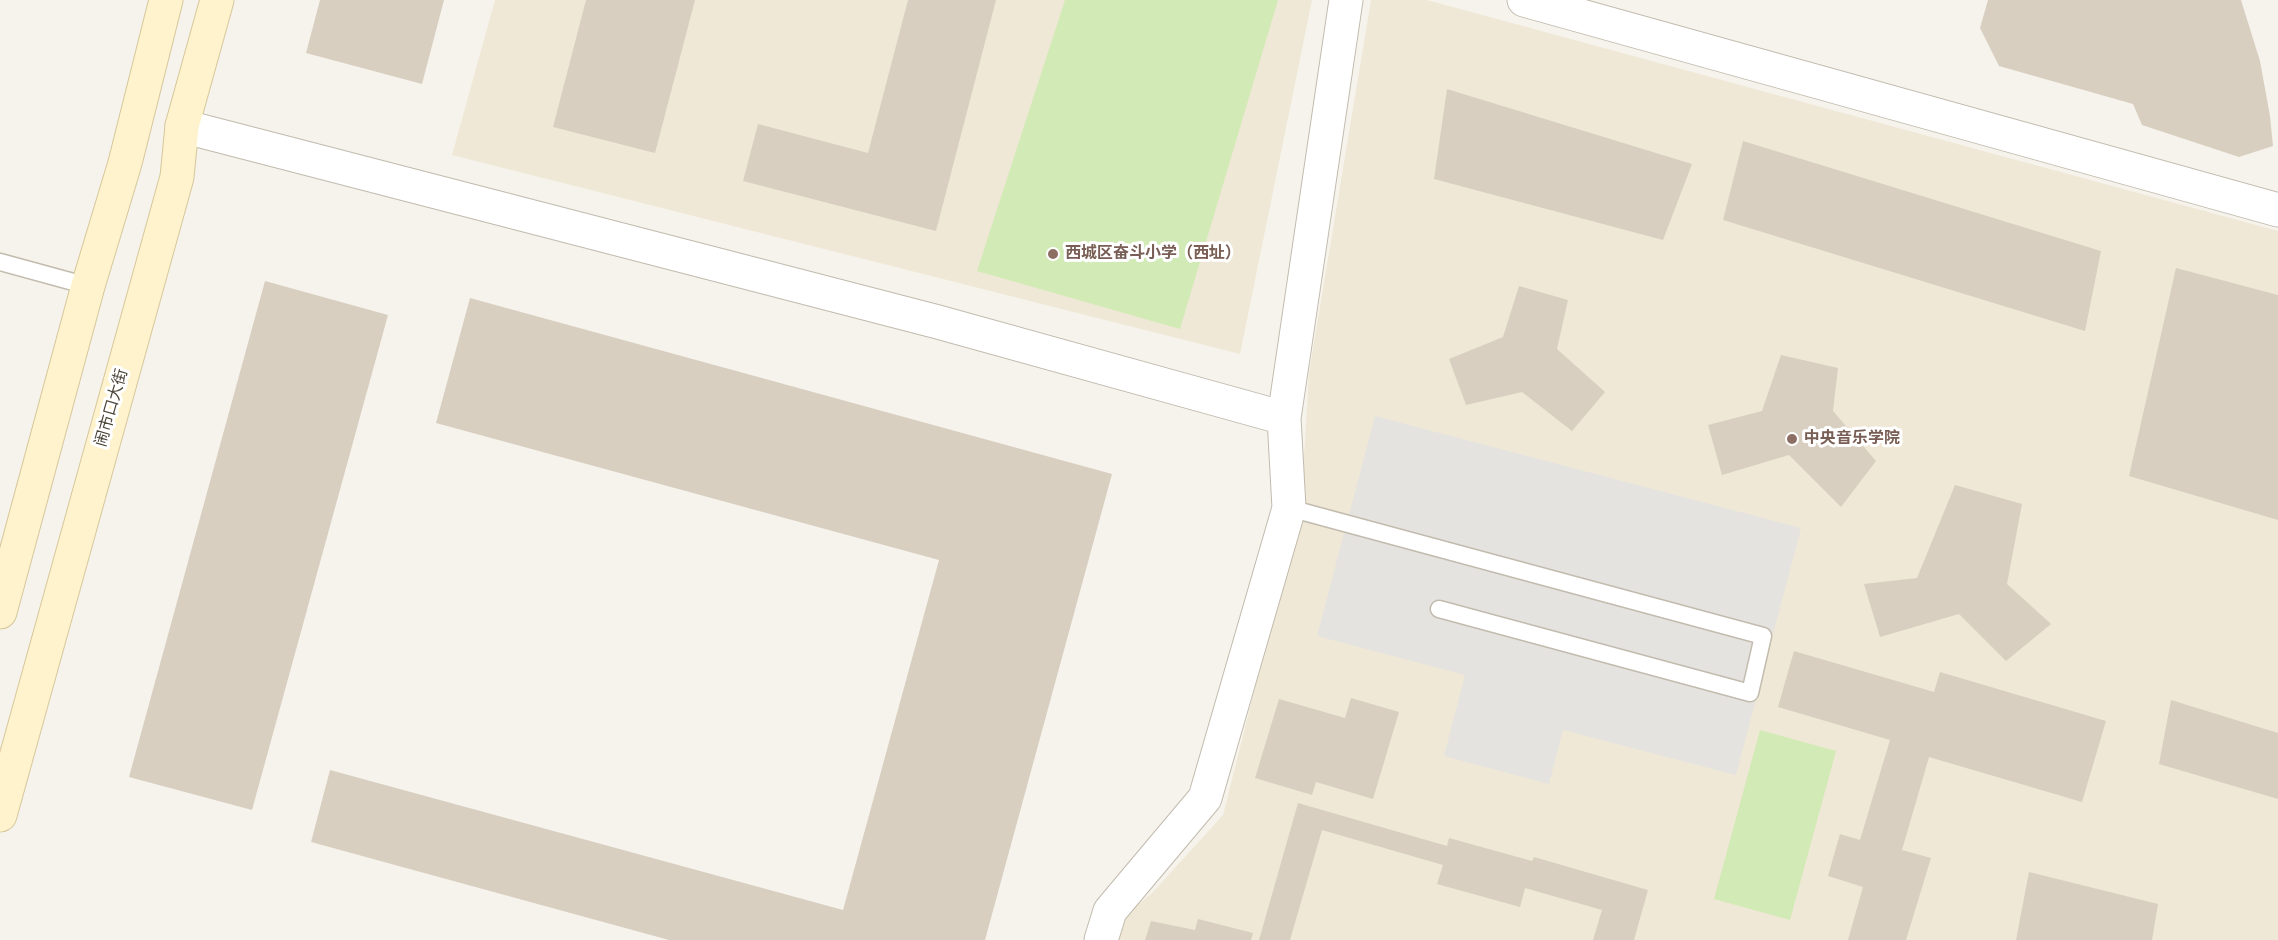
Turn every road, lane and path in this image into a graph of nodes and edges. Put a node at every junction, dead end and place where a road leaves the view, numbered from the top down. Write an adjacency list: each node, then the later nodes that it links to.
1 (166, 0): 8 (main road)
2 (217, 0): 5 (main road, 闹市口大街)
3 (1346, 0): 9 (street)
4 (1524, 0): 6 (street)
5 (183, 126): 9 (street); 13 (main road, 闹市口大街)
6 (2278, 210)
7 (0, 262): 8 (lane)
8 (88, 286): 12 (main road)
9 (1284, 418): 10 (street)
10 (1289, 508): 11 (lane); 14 (street)
11 (1439, 609)
12 (0, 612)
13 (0, 815)
14 (1101, 940)

